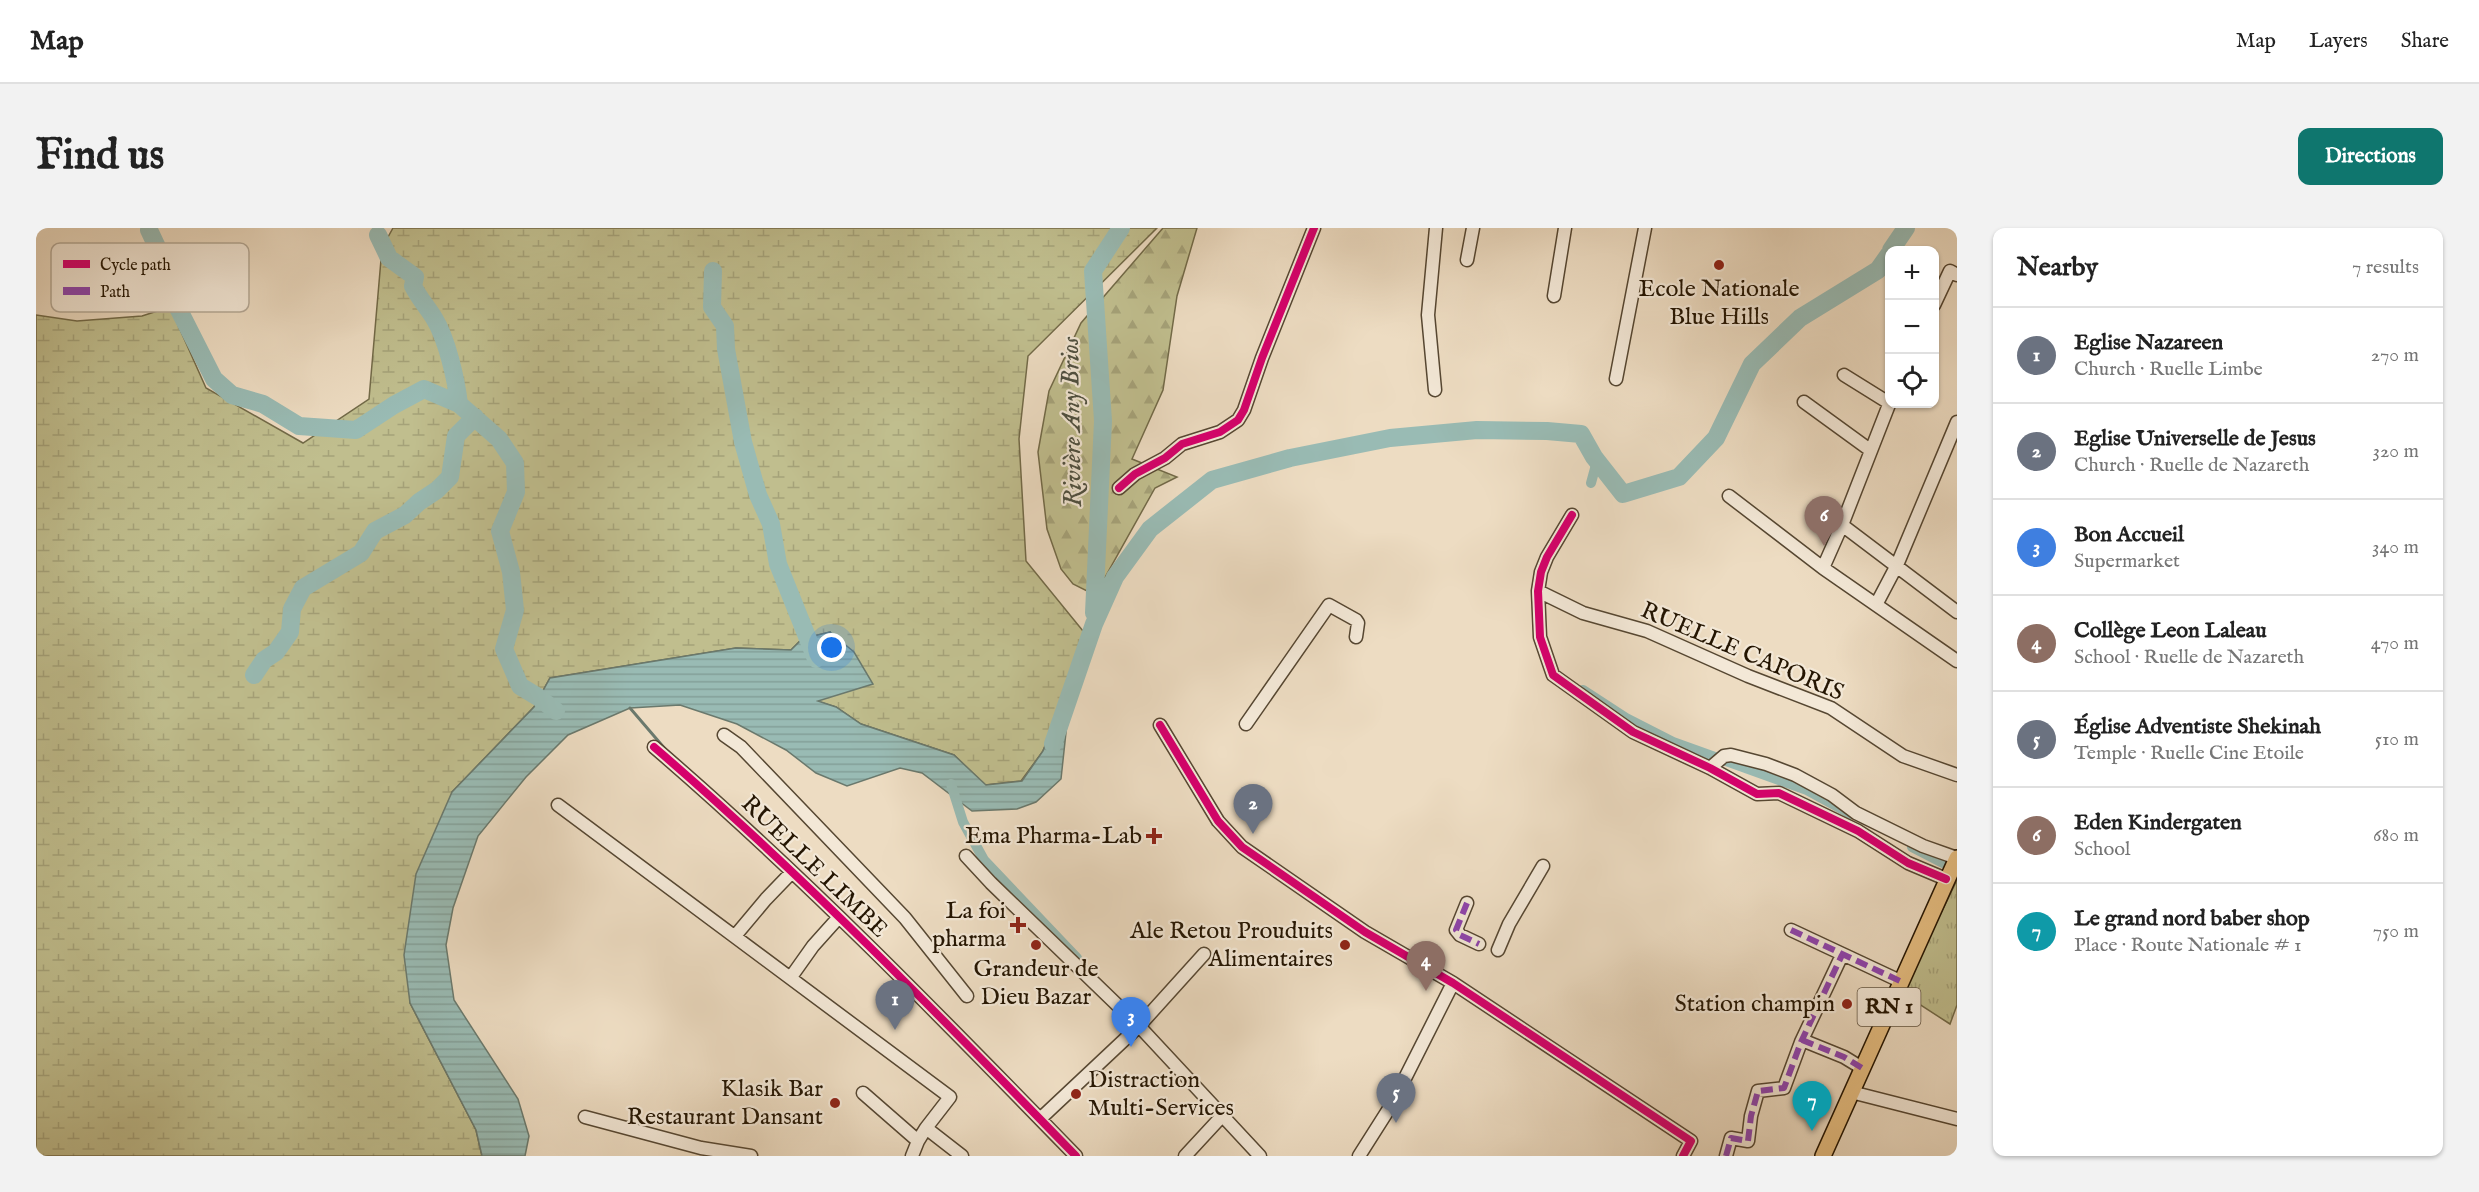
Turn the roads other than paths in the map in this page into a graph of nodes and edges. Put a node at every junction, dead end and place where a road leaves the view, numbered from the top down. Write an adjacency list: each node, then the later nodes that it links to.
1 (1314, 228): 18 (street)
2 (1436, 228): 12 (street)
3 (1473, 228): 6 (street)
4 (1565, 228): 8 (street)
5 (1645, 228): 11 (street)
6 (1467, 260)
7 (1957, 275): 9 (street)
8 (1554, 296)
9 (1937, 300)
10 (1844, 375): 13 (street)
11 (1616, 379)
12 (1435, 390)
13 (1885, 400)
14 (1804, 402): 17 (street)
15 (1887, 408): 17 (street)
16 (1957, 422): 22 (street)
17 (1870, 450): 21 (street)
18 (1119, 488)
19 (1729, 496): 23 (street)
20 (1572, 515): 24 (street)
21 (1842, 525): 22 (street); 23 (street)
22 (1897, 565): 25 (street); 26 (street)
23 (1823, 568): 25 (street)
24 (1538, 591): 33 (street); 34 (street, RUELLE CAPORIS)
25 (1877, 603): 28 (street)
26 (1957, 612)
27 (1356, 638): 29 (street)
28 (1957, 661)
29 (1246, 724)
30 (1160, 725): 51 (street)
31 (724, 735): 52 (street)
32 (654, 747): 39 (street, RUELLE LIMBE)
33 (1710, 768): 37 (street); 40 (street)
34 (1957, 776)
35 (558, 805): 44 (street)
36 (966, 856): 53 (street)
37 (1957, 858): 40 (main road, RN 1)
38 (1543, 866): 46 (street)
39 (792, 872): 42 (street, RUELLE LIMBE); 44 (street)
40 (1946, 879): 50 (main road, RN 1)
41 (1467, 903): 45 (street)
42 (839, 917): 49 (street); 60 (street, RUELLE LIMBE)
43 (1791, 930): 48 (street)
44 (735, 936): 49 (street)
45 (1479, 944)
46 (1498, 951)
47 (1204, 954): 53 (street)
48 (1842, 955): 50 (street); 54 (street)
49 (791, 977): 62 (street)
50 (1900, 981): 55 (main road, RN 1)
51 (1453, 983): 70 (street); 71 (street)
52 (967, 996)
53 (1139, 1026): 58 (street); 60 (street)
54 (1802, 1040): 55 (street); 72 (street)
55 (1862, 1068): 56 (main road, RN 1)
56 (1851, 1092): 61 (street); 73 (main road, RN 1)
57 (863, 1093): 63 (street)
58 (1222, 1116): 68 (street); 69 (street)
59 (585, 1117): 65 (street)
60 (1040, 1119): 64 (street, RUELLE LIMBE)
61 (1957, 1119)
62 (926, 1128): 63 (street); 67 (street)
63 (918, 1141): 66 (street)
64 (1073, 1155)
65 (751, 1156)
66 (912, 1156)
67 (962, 1156)
68 (1185, 1156)
69 (1260, 1156)
70 (1359, 1156)
71 (1683, 1156)
72 (1726, 1156)
73 (1823, 1156)

